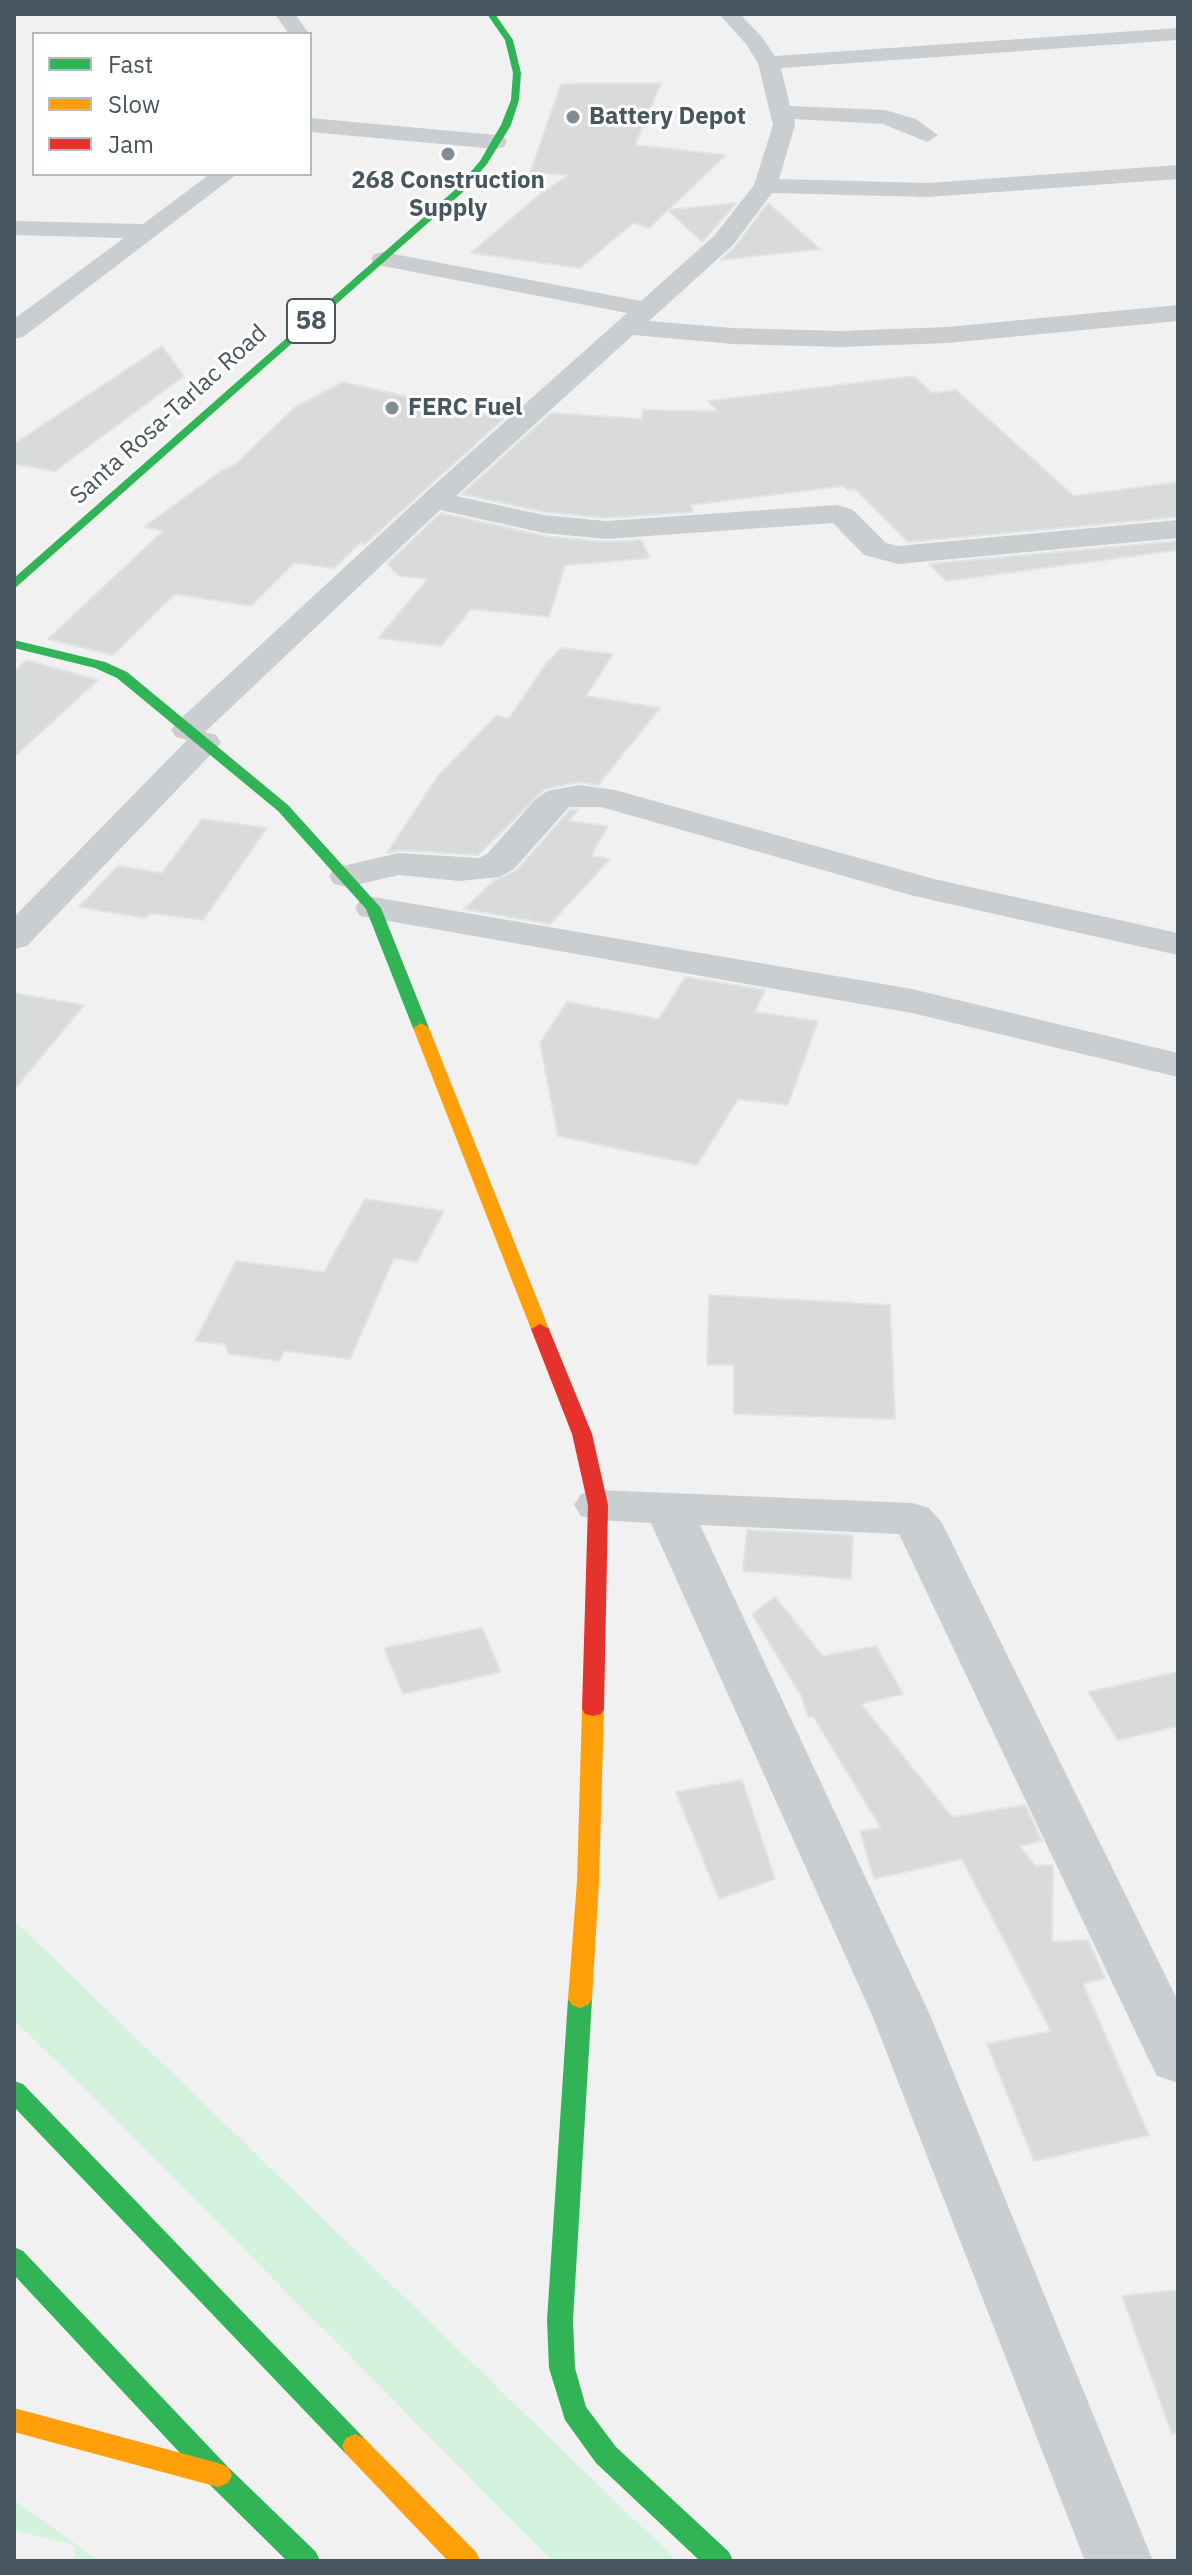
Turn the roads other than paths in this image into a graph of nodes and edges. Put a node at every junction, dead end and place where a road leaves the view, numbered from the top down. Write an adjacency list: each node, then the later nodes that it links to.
1 (285, 14): 4 (street)
2 (491, 14): 10 (main road, Santa Rosa-Tarlac Road / 58)
3 (729, 14): 6 (street)
4 (298, 32)
5 (1178, 34): 6 (street)
6 (769, 63): 7 (street)
7 (781, 112): 9 (street); 13 (street)
8 (312, 125): 10 (street)
9 (927, 135)
10 (496, 142): 16 (main road, Santa Rosa-Tarlac Road / 58)
11 (1178, 172): 13 (street)
12 (222, 176): 15 (street)
13 (765, 186): 18 (street)
14 (14, 228): 15 (street)
15 (150, 231): 19 (street)
16 (383, 259): 18 (street); 22 (main road, Santa Rosa-Tarlac Road / 58)
17 (1178, 313): 18 (street)
18 (634, 318): 20 (street)
19 (14, 331)
20 (434, 500): 21 (street); 24 (street)
21 (1178, 529)
22 (14, 585)
23 (14, 644): 24 (main road)
24 (196, 736): 25 (main road); 27 (street)
25 (347, 876): 26 (main road); 28 (street)
26 (373, 908): 29 (street); 30 (main road)
27 (14, 938)
28 (1178, 944)
29 (1178, 1065)
30 (598, 1505): 31 (street); 39 (main road)
31 (668, 1508): 32 (street); 40 (street)
32 (1178, 2060)
33 (14, 2091): 38 (main road)
34 (14, 2258): 36 (main road)
35 (14, 2420): 36 (main road)
36 (218, 2475): 37 (main road)
37 (306, 2561)
38 (466, 2561)
39 (719, 2561)
40 (1119, 2561)

